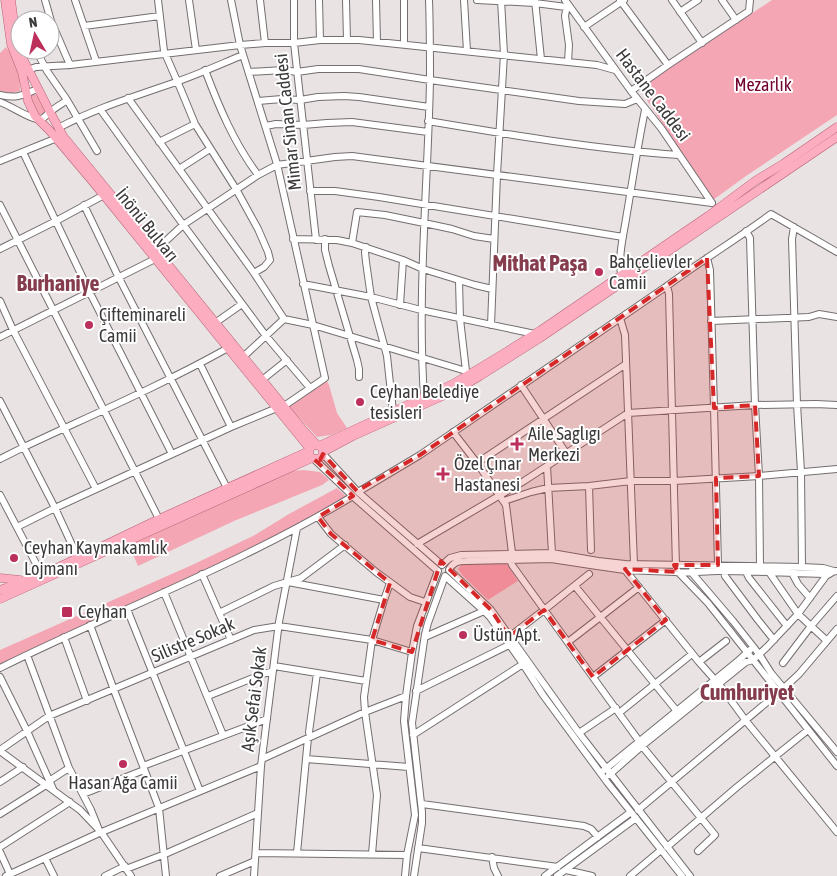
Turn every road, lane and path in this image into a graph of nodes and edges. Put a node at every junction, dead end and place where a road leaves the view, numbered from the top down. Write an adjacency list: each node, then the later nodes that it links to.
1 (5, 0): 62 (main road, İnönü Bulvarı)
2 (11, 0): 51 (main road, İnönü Bulvarı)
3 (45, 0): 49 (street)
4 (76, 0): 28 (street)
5 (158, 0): 26 (street)
6 (190, 0): 39 (street)
7 (231, 0): 37 (street)
8 (260, 0): 33 (street)
9 (294, 0): 34 (street, Mimar Sinan Caddesi)
10 (319, 0): 30 (street)
11 (346, 0): 31 (street)
12 (376, 0): 32 (street)
13 (404, 0): 36 (street)
14 (430, 0): 38 (street)
15 (464, 0): 40 (street)
16 (477, 0): 21 (street)
17 (672, 0): 25 (street)
18 (698, 0): 25 (street)
19 (722, 0): 27 (street)
20 (750, 0): 27 (street)
21 (501, 1): 22 (street); 42 (street)
22 (535, 1): 24 (street); 44 (street)
23 (622, 1): 29 (street); 48 (street)
24 (566, 3): 29 (street, Hastane Caddesi); 47 (street)
25 (680, 12): 35 (street)
26 (160, 16): 28 (street); 41 (street)
27 (736, 20): 35 (street)
28 (84, 26): 46 (street)
29 (584, 26): 53 (street, Hastane Caddesi)
30 (320, 40): 31 (street); 34 (street)
31 (347, 40): 32 (street)
32 (377, 42): 36 (street)
33 (265, 43): 34 (street); 37 (street)
34 (294, 43): 55 (street, Mimar Sinan Caddesi)
35 (702, 43): 48 (street)
36 (404, 44): 38 (street)
37 (240, 45): 39 (street); 43 (street)
38 (430, 48): 40 (street); 56 (street)
39 (196, 50): 41 (street)
40 (467, 51): 42 (street)
41 (166, 54): 46 (street); 57 (street)
42 (504, 54): 44 (street); 59 (street)
43 (244, 55): 52 (street); 54 (street)
44 (541, 59): 47 (street)
45 (42, 60): 50 (street)
46 (96, 62): 49 (street)
47 (568, 62): 53 (street)
48 (668, 65): 60 (street)
49 (70, 66): 50 (street)
50 (46, 67): 51 (street); 66 (street)
51 (28, 70): 58 (main road, İnönü Bulvarı)
52 (205, 70): 57 (street); 98 (street)
53 (615, 70): 60 (street, Hastane Caddesi)
54 (249, 72): 55 (street); 68 (street)
55 (297, 72): 56 (street); 67 (street, Mimar Sinan Caddesi)
56 (430, 80): 59 (street); 71 (street)
57 (177, 82): 64 (street); 78 (street)
58 (38, 89): 62 (street); 74 (main road, İnönü Bulvarı)
59 (502, 90): 65 (street); 84 (street)
60 (631, 91): 65 (street, Hastane Caddesi)
61 (0, 94): 63 (street)
62 (26, 94): 63 (street); 76 (main road, İnönü Bulvarı)
63 (12, 97): 70 (street)
64 (128, 98): 72 (street); 87 (street)
65 (638, 99): 73 (street, Hastane Caddesi)
66 (67, 100): 74 (street); 75 (street)
67 (300, 100): 68 (street); 71 (street); 79 (street, Mimar Sinan Caddesi)
68 (258, 101): 80 (street)
69 (0, 102): 70 (street)
70 (8, 105): 76 (street)
71 (429, 107): 77 (street)
72 (100, 109): 75 (street); 116 (street)
73 (645, 110): 91 (street); 92 (street, Hastane Caddesi)
74 (50, 112): 76 (street); 82 (main road, İnönü Bulvarı)
75 (77, 118): 82 (street); 89 (street)
76 (38, 119): 86 (main road, İnönü Bulvarı)
77 (428, 121): 83 (street); 84 (street)
78 (195, 124): 87 (street); 88 (street)
79 (303, 125): 80 (street); 83 (street); 93 (street, Mimar Sinan Caddesi)
80 (266, 126): 95 (street)
81 (837, 127): 100 (main road)
82 (58, 128): 128 (main road, İnönü Bulvarı)
83 (428, 132): 96 (street)
84 (500, 133): 91 (street); 99 (street)
85 (837, 137): 103 (main road)
86 (57, 138): 90 (street); 105 (main road, İnönü Bulvarı)
87 (160, 142): 97 (street)
88 (210, 150): 97 (street); 101 (street)
89 (97, 151)
90 (23, 152): 94 (street); 114 (street)
91 (637, 152): 92 (street); 104 (street)
92 (679, 155): 110 (street, Hastane Caddesi)
93 (306, 160): 95 (street); 96 (street); 102 (street, Mimar Sinan Caddesi)
94 (0, 161)
95 (277, 165): 98 (street); 120 (street)
96 (426, 166): 99 (street); 109 (street)
97 (179, 169): 111 (street)
98 (258, 175): 101 (street)
99 (496, 175): 104 (street); 113 (street)
100 (751, 184): 103 (main road); 106 (main road)
101 (236, 190): 111 (street); 134 (street)
102 (310, 191): 109 (street); 124 (street, Mimar Sinan Caddesi)
103 (757, 192): 112 (main road)
104 (630, 193): 110 (street); 119 (street)
105 (104, 195): 108 (street); 131 (main road, İnönü Bulvarı)
106 (724, 202): 110 (main road); 112 (main road)
107 (0, 205): 123 (street)
108 (84, 205): 114 (street); 136 (street)
109 (425, 206): 113 (street); 115 (street)
110 (714, 206): 135 (main road)
111 (208, 209): 116 (street); 134 (street)
112 (731, 210): 195 (main road)
113 (495, 215): 119 (street); 122 (street)
114 (56, 221): 123 (street); 141 (street)
115 (424, 223): 122 (street); 125 (street); 133 (street)
116 (183, 225): 128 (street); 145 (street)
117 (794, 227): 118 (street); 129 (street); 149 (street)
118 (746, 231): 130 (street); 153 (street)
119 (623, 237): 135 (street)
120 (293, 239): 124 (street); 138 (street)
121 (325, 239): 124 (street); 125 (street); 142 (street)
122 (494, 239): 140 (street)
123 (17, 240): 127 (street); 147 (street)
124 (316, 240)
125 (352, 243): 126 (street)
126 (366, 247): 132 (street); 143 (street)
127 (0, 249)
128 (156, 250): 156 (main road, İnönü Bulvarı)
129 (837, 252)
130 (707, 258): 139 (street); 155 (street)
131 (155, 259): 136 (street); 165 (main road, İnönü Bulvarı)
132 (403, 260): 133 (street); 146 (street)
133 (423, 269): 137 (street); 148 (street)
134 (254, 272): 154 (street)
135 (621, 274): 160 (main road)
136 (118, 276): 141 (street); 173 (street)
137 (459, 280): 140 (street); 151 (street)
138 (304, 284): 142 (street); 157 (street)
139 (667, 286): 152 (street); 187 (street)
140 (492, 289): 158 (street)
141 (90, 291): 147 (street); 177 (street)
142 (338, 291): 143 (street); 162 (street)
143 (371, 298): 146 (street); 164 (street)
144 (0, 301): 159 (street)
145 (242, 304): 156 (street); 161 (street)
146 (400, 306): 148 (street)
147 (53, 310): 159 (street); 185 (street)
148 (421, 310): 151 (street); 167 (street)
149 (795, 317): 150 (street); 153 (street); 180 (street)
150 (837, 317)
151 (460, 318): 158 (street); 171 (street)
152 (620, 318): 170 (street); 175 (street)
153 (753, 319): 155 (street); 181 (street)
154 (284, 320): 157 (street); 161 (street)
155 (711, 321): 184 (street)
156 (216, 323): 166 (main road, İnönü Bulvarı)
157 (313, 325): 162 (street); 176 (street)
158 (491, 325): 160 (street)
159 (13, 330): 163 (street); 191 (street)
160 (535, 334): 171 (main road)
161 (266, 336): 166 (street); 168 (street)
162 (350, 336): 164 (street); 172 (street)
163 (0, 337)
164 (385, 346): 167 (street); 186 (street)
165 (228, 348): 169 (street); 183 (main road, İnönü Bulvarı)
166 (243, 357): 174 (main road, İnönü Bulvarı)
167 (422, 358): 171 (street); 178 (street)
168 (287, 360): 174 (street); 176 (street)
169 (200, 364): 173 (street); 190 (street)
170 (626, 364): 188 (street); 189 (street)
171 (467, 373): 178 (main road)
172 (359, 377)
173 (171, 378): 177 (street); 193 (street)
174 (262, 380): 183 (main road, İnönü Bulvarı)
175 (521, 385): 189 (street); 192 (street)
176 (310, 388): 183 (street)
177 (140, 393): 185 (street); 197 (street)
178 (424, 397): 186 (main road)
179 (0, 401): 194 (street)
180 (797, 404): 181 (street); 182 (street); 203 (street)
181 (755, 405): 184 (street); 204 (street)
182 (837, 405)
183 (281, 407): 190 (street); 195 (main road, İnönü Bulvarı)
184 (714, 408): 187 (street); 205 (street)
185 (103, 410): 191 (street); 202 (street)
186 (393, 411): 195 (main road)
187 (672, 411): 188 (street); 206 (street)
188 (628, 413): 196 (street); 207 (street)
189 (543, 418): 196 (street); 199 (street)
190 (231, 427): 193 (street)
191 (65, 428): 194 (street); 211 (street)
192 (453, 432): 199 (street); 213 (street)
193 (203, 440): 197 (street); 209 (street)
194 (24, 447): 198 (street); 215 (street)
195 (316, 452): 209 (main road); 213 (street); 213 (street); 254 (main road)
196 (566, 453): 200 (street)
197 (172, 454): 202 (street)
198 (0, 459)
199 (477, 463): 214 (street)
200 (547, 466): 210 (street); 214 (street)
201 (837, 469): 203 (street)
202 (135, 472): 211 (street); 217 (street)
203 (801, 472): 204 (street); 232 (street)
204 (759, 476): 205 (street); 231 (street)
205 (716, 478): 206 (street); 230 (street)
206 (674, 481): 207 (street); 228 (street)
207 (631, 482): 208 (street); 226 (street)
208 (589, 486): 210 (street); 222 (street)
209 (227, 488): 217 (main road)
210 (548, 488): 214 (street); 223 (street)
211 (96, 489): 215 (street)
212 (0, 494): 218 (street)
213 (355, 494): 216 (street); 220 (street); 235 (street)
214 (502, 498): 220 (street); 224 (street)
215 (55, 508): 218 (street); 225 (street)
216 (318, 517): 219 (street); 221 (street)
217 (159, 519): 225 (main road)
218 (17, 527): 245 (street)
219 (297, 528): 243 (street); 249 (street, Aşık Sefai Sokak)
220 (417, 544): 227 (street)
221 (345, 545): 249 (street); 251 (street)
222 (591, 550)
223 (552, 553): 224 (street); 226 (street)
224 (511, 556): 227 (street); 233 (street); 234 (street); 262 (street)
225 (78, 558): 245 (main road)
226 (634, 564): 228 (street)
227 (442, 565): 233 (street); 235 (street)
228 (676, 565): 229 (street); 238 (street)
229 (688, 565): 230 (street); 241 (street)
230 (718, 565): 231 (street)
231 (760, 566): 232 (street)
232 (802, 567): 237 (street)
233 (449, 570): 246 (street); 273 (street)
234 (625, 570): 238 (street); 253 (street)
235 (438, 571): 246 (street); 260 (street)
236 (724, 571): 239 (street); 241 (street); 278 (street)
237 (836, 571): 242 (street); 257 (street)
238 (678, 572): 241 (street); 286 (street)
239 (746, 572): 240 (street); 270 (street)
240 (769, 572): 242 (street); 265 (street)
241 (692, 573): 283 (street)
242 (792, 573): 257 (street)
243 (202, 574): 255 (street); 264 (street)
244 (589, 574): 252 (street)
245 (42, 575): 248 (main road)
246 (444, 576): 263 (street); 275 (street)
247 (0, 578): 248 (main road)
248 (25, 581): 254 (main road)
249 (287, 581): 259 (street); 264 (street); 269 (street, Aşık Sefai Sokak)
250 (0, 582): 254 (main road)
251 (390, 583): 259 (street); 260 (street)
252 (575, 586): 262 (street); 266 (street)
253 (639, 587): 266 (street); 267 (street)
254 (5, 591): 258 (main road)
255 (164, 592): 261 (street); 290 (street)
256 (837, 596): 271 (street)
257 (810, 598): 265 (street)
258 (0, 599)
259 (384, 600): 277 (street)
260 (425, 602): 285 (street)
261 (127, 609): 268 (street); 297 (street)
262 (544, 610): 273 (street); 281 (street)
263 (484, 611): 275 (street); 282 (street)
264 (219, 613): 276 (street)
265 (798, 614): 270 (street); 271 (street)
266 (601, 618): 281 (street); 284 (street)
267 (666, 620): 284 (street); 287 (street)
268 (90, 625): 274 (street); 305 (street)
269 (279, 626): 276 (street, Silistre Sokak); 277 (street, Silistre Sokak); 296 (street, Aşık Sefai Sokak)
270 (787, 626): 278 (street)
271 (811, 626): 280 (street); 293 (street)
272 (837, 629): 280 (street)
273 (509, 636): 319 (street)
274 (64, 637): 289 (street); 310 (street)
275 (425, 637): 306 (street)
276 (231, 640): 290 (street, Silistre Sokak)
277 (372, 640): 285 (street, Silistre Sokak); 301 (street)
278 (774, 640): 288 (street)
279 (726, 641): 292 (street)
280 (827, 641): 304 (street)
281 (568, 642): 300 (street)
282 (509, 645): 294 (street); 306 (street)
283 (753, 647): 286 (street); 288 (street)
284 (627, 650): 300 (street); 303 (street)
285 (412, 652): 309 (street)
286 (746, 652): 291 (street); 302 (street)
287 (692, 654): 292 (street); 303 (street)
288 (759, 654): 291 (street); 304 (street)
289 (27, 655): 295 (street); 314 (street)
290 (192, 657): 297 (street, Silistre Sokak); 308 (street)
291 (753, 660): 302 (street); 307 (street)
292 (699, 662): 302 (street)
293 (783, 663)
294 (522, 664): 321 (street); 336 (street)
295 (0, 668)
296 (273, 668): 298 (street); 308 (street); 315 (street, Aşık Sefai Sokak)
297 (154, 673): 305 (street, Silistre Sokak); 325 (street)
298 (317, 673): 301 (street); 322 (street)
299 (0, 677): 318 (street)
300 (593, 677): 311 (street)
301 (366, 681): 313 (street)
302 (717, 682): 312 (street); 316 (street); 323 (street)
303 (655, 684): 311 (street); 312 (street)
304 (784, 688): 307 (street); 326 (street)
305 (114, 690): 310 (street, Silistre Sokak); 335 (street)
306 (416, 691): 321 (street)
307 (779, 693): 316 (street); 317 (street)
308 (208, 696): 320 (street)
309 (406, 696): 313 (street); 331 (street)
310 (87, 701): 314 (street, Silistre Sokak)
311 (618, 710): 319 (street); 323 (street)
312 (676, 710): 323 (street)
313 (365, 712): 322 (street); 330 (street)
314 (49, 716): 318 (street, Silistre Sokak); 334 (street)
315 (267, 719): 320 (street); 329 (street, Aşık Sefai Sokak)
316 (746, 721): 327 (street); 338 (street)
317 (808, 730): 327 (street); 332 (street)
318 (26, 731): 324 (street, Silistre Sokak); 339 (street)
319 (579, 733): 336 (street)
320 (224, 735): 325 (street)
321 (413, 735): 343 (street)
322 (309, 738): 328 (street); 329 (street)
323 (641, 743): 336 (street); 338 (street)
324 (0, 750): 333 (street)
325 (183, 751): 335 (street); 340 (street)
326 (837, 752)
327 (775, 756): 349 (street); 351 (street)
328 (306, 759): 330 (street); 359 (street)
329 (261, 763): 340 (street); 347 (street, Aşık Sefai Sokak)
330 (372, 764): 331 (street); 361 (street)
331 (409, 766): 362 (street)
332 (837, 766)
333 (22, 768): 337 (street); 339 (street)
334 (69, 768): 339 (street); 341 (street)
335 (144, 768): 341 (street); 344 (street)
336 (605, 773): 345 (street)
337 (0, 782)
338 (671, 782): 345 (street); 349 (street)
339 (48, 783): 342 (street); 346 (street)
340 (200, 791): 344 (street)
341 (83, 794): 350 (street)
342 (70, 802): 350 (street); 353 (street)
343 (422, 804): 352 (street); 354 (street)
344 (159, 808): 350 (street); 360 (street)
345 (634, 811): 348 (street); 352 (street); 355 (street)
346 (0, 814)
347 (258, 814): 358 (street, Aşık Sefai Sokak); 360 (street)
348 (636, 818): 355 (street); 368 (street)
349 (701, 818): 355 (street); 356 (street)
350 (100, 831): 364 (street); 367 (street)
351 (837, 832)
352 (598, 837): 366 (street)
353 (0, 847)
354 (418, 848): 363 (street); 377 (street)
355 (664, 849): 382 (street); 383 (street); 384 (street)
356 (698, 851)
357 (0, 852): 369 (street)
358 (256, 853): 359 (street); 365 (street, Aşık Sefai Sokak)
359 (297, 853): 361 (street)
360 (165, 854): 367 (street); 373 (street)
361 (372, 854): 362 (street)
362 (407, 855): 376 (street)
363 (492, 857): 366 (street); 378 (street)
364 (45, 858): 369 (street); 370 (street)
365 (255, 861): 374 (street); 375 (street, Aşık Sefai Sokak)
366 (558, 867): 379 (street)
367 (126, 868): 371 (street); 372 (street)
368 (566, 870): 380 (street); 381 (street)
369 (8, 875)
370 (54, 876)
371 (105, 876)
372 (131, 876)
373 (166, 876)
374 (220, 876)
375 (254, 876)
376 (405, 876)
377 (414, 876)
378 (498, 876)
379 (545, 876)
380 (557, 876)
381 (592, 876)
382 (630, 876)
383 (682, 876)
384 (690, 876)

